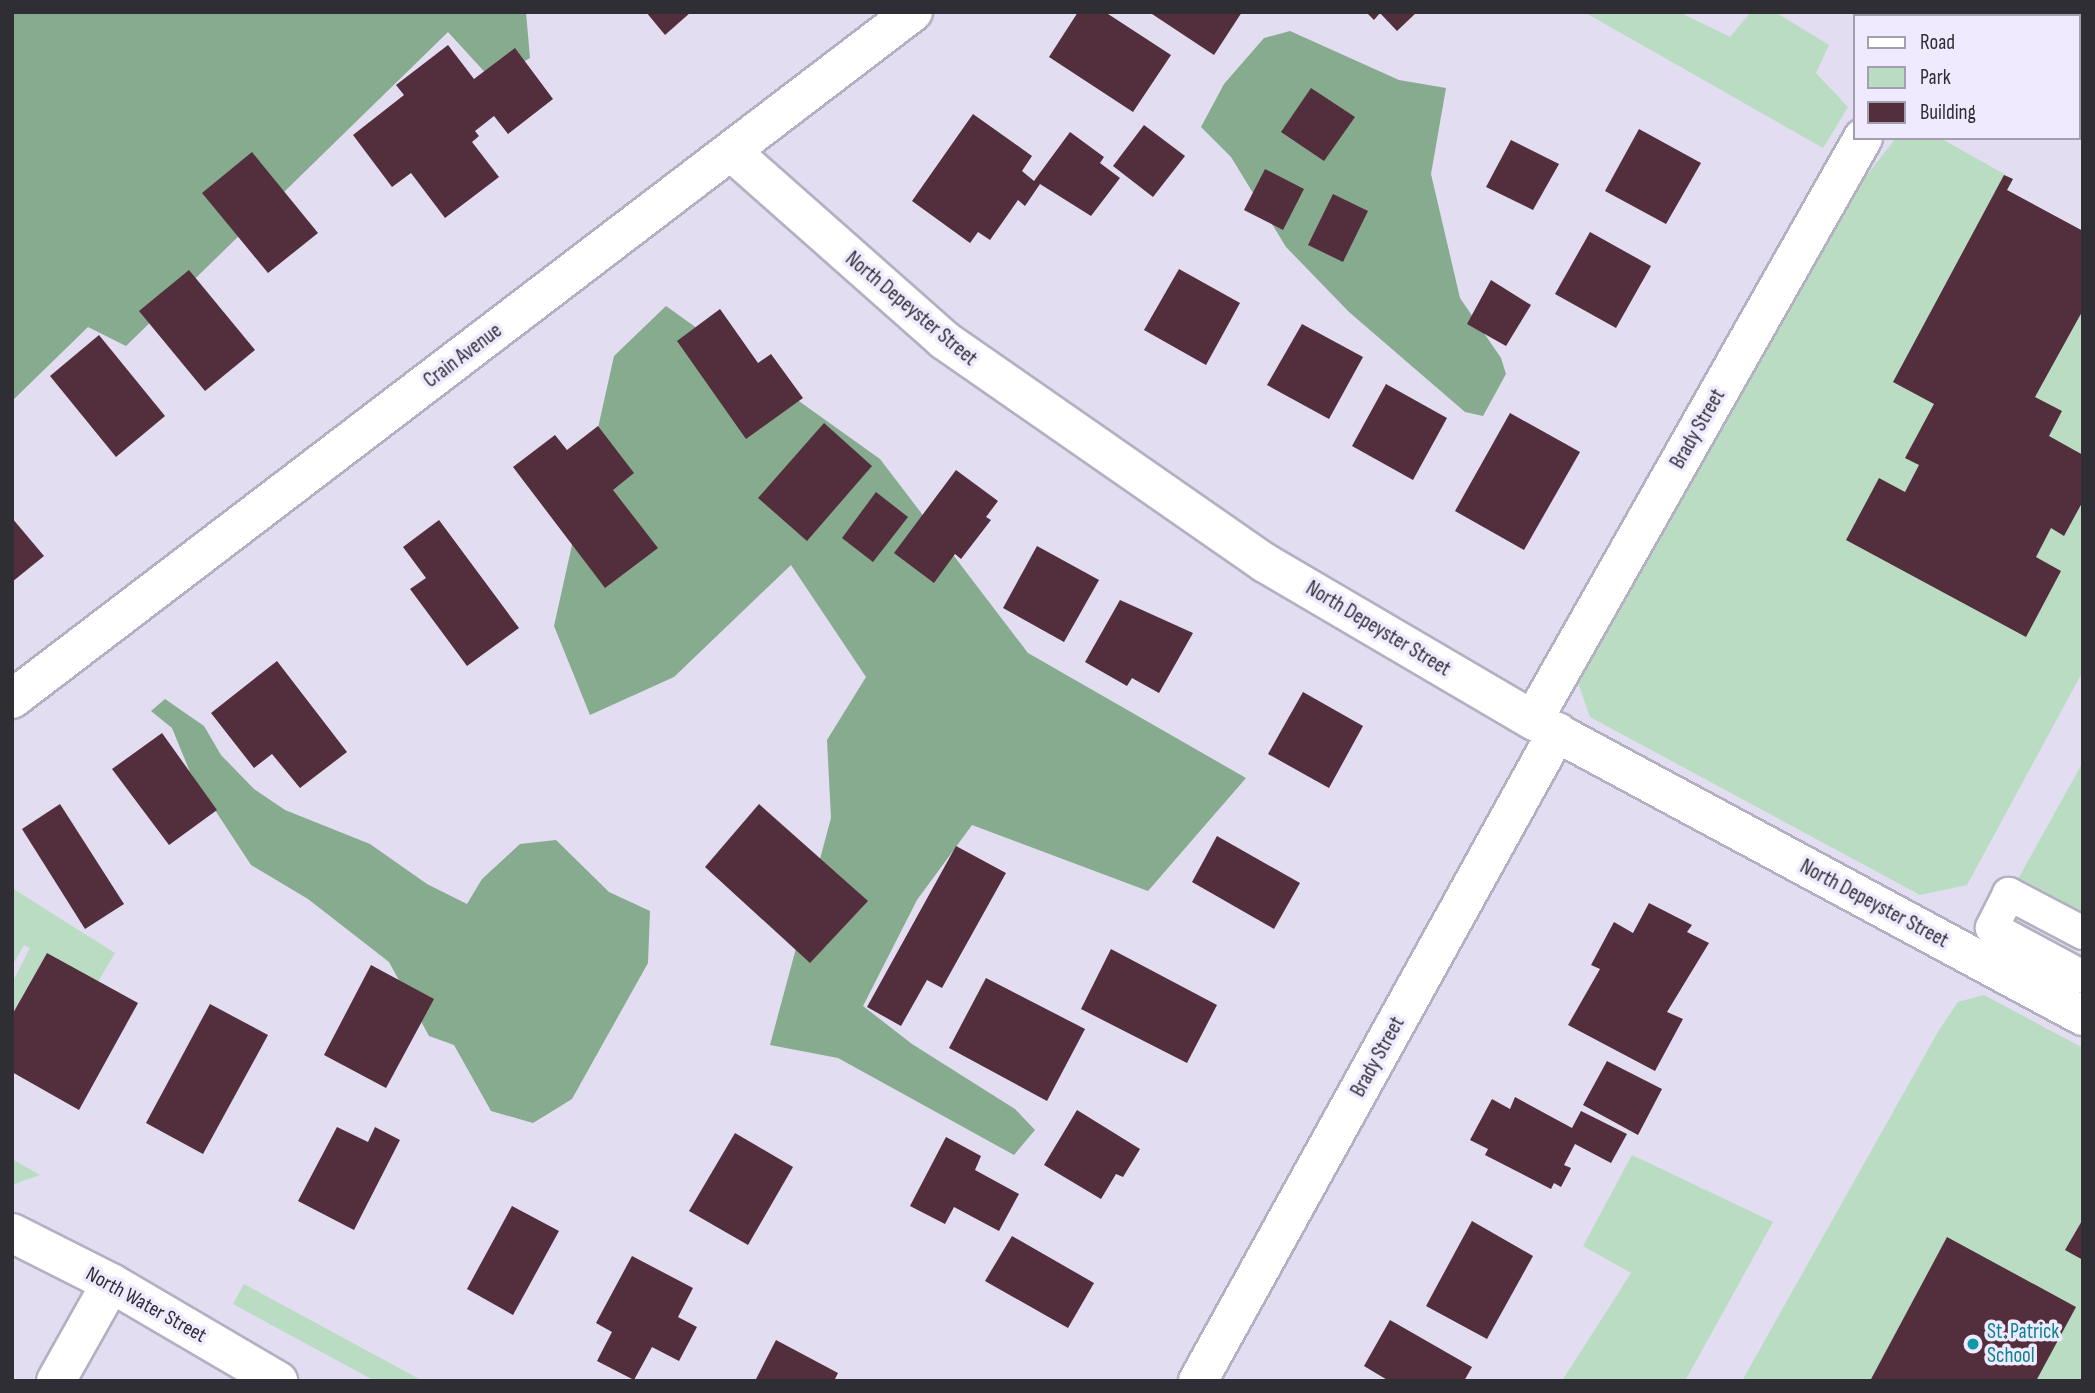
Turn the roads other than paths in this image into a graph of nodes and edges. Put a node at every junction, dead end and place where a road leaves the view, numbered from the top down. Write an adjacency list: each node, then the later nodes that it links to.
1 (912, 12): 3 (street, Crain Avenue)
2 (1862, 140): 5 (street, Brady Street)
3 (733, 153): 4 (street, Crain Avenue); 5 (street, North Depeyster Street)
4 (13, 699)
5 (1545, 726): 8 (street, North Depeyster Street); 13 (street, Brady Street)
6 (2083, 933): 7 (street)
7 (2083, 977)
8 (2083, 1016)
9 (12, 1233): 10 (street, North Water Street)
10 (111, 1283): 11 (street); 12 (street, North Water Street)
11 (56, 1381)
12 (278, 1381)
13 (1198, 1381)

